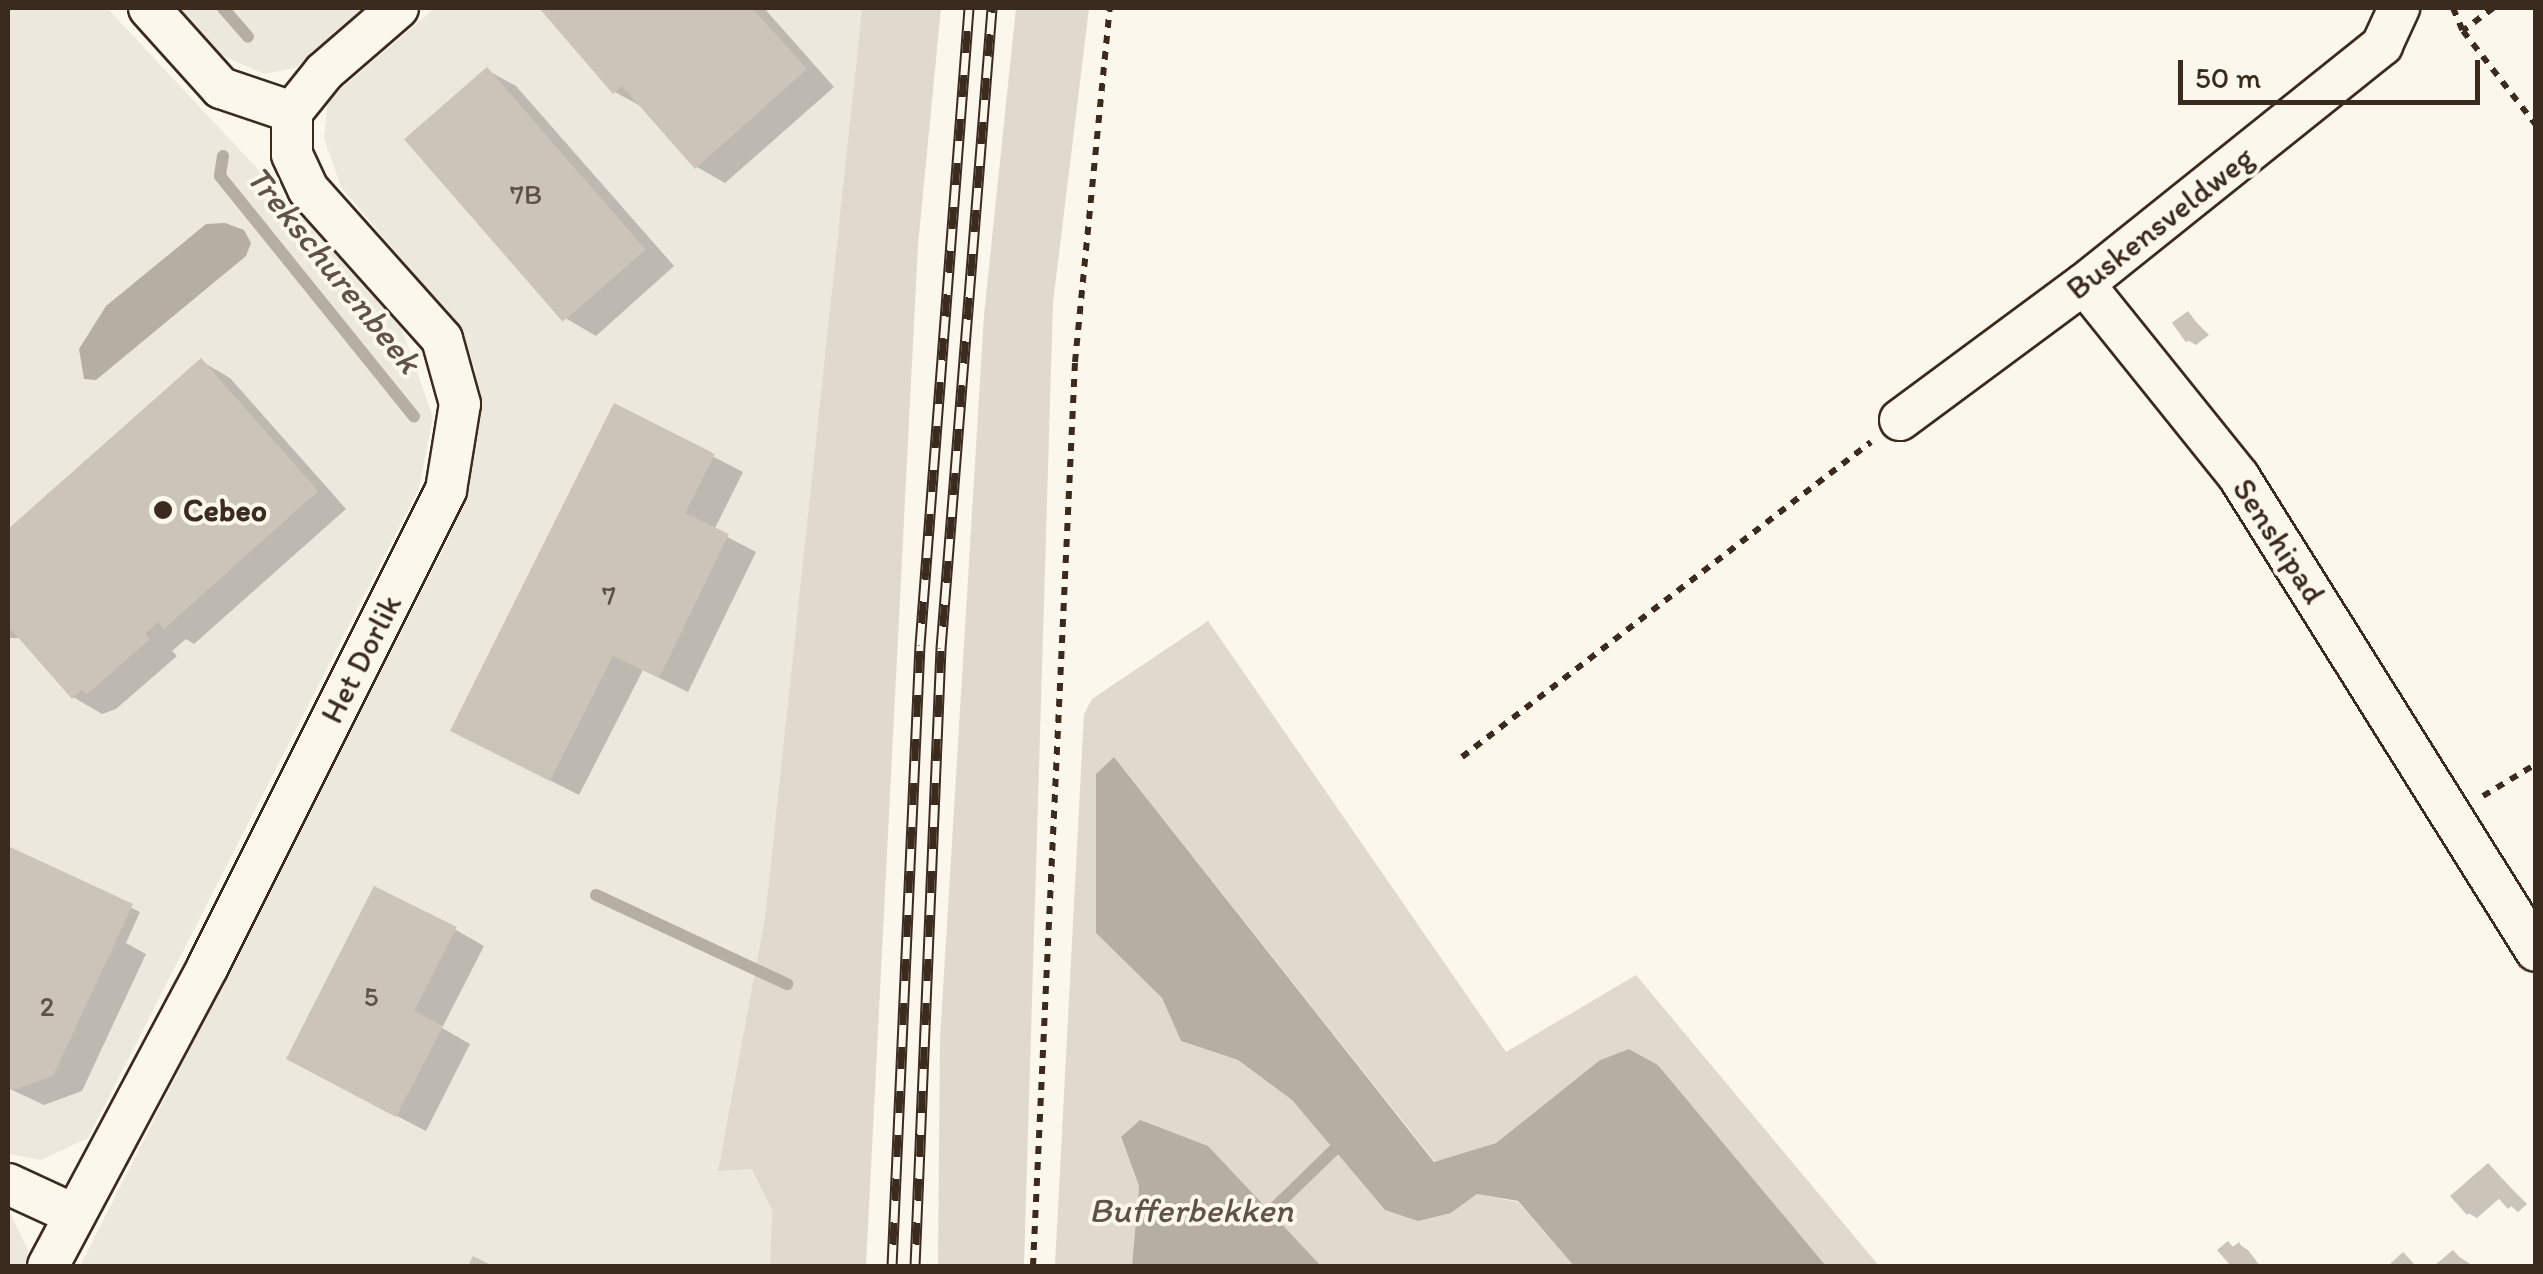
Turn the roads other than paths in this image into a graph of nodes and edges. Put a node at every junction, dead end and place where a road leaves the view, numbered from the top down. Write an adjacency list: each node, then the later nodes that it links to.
1 (149, 8): 4 (street)
2 (398, 8): 4 (street)
3 (2399, 8): 5 (street, Buskensveldweg)
4 (292, 112): 9 (street, Het Dorlik)
5 (2084, 284): 6 (street, Buskensveldweg); 7 (street, Senshipad)
6 (1900, 420)
7 (2536, 951)
8 (8, 1184): 9 (street)
9 (73, 1214): 10 (street, Het Dorlik)
10 (48, 1266)

